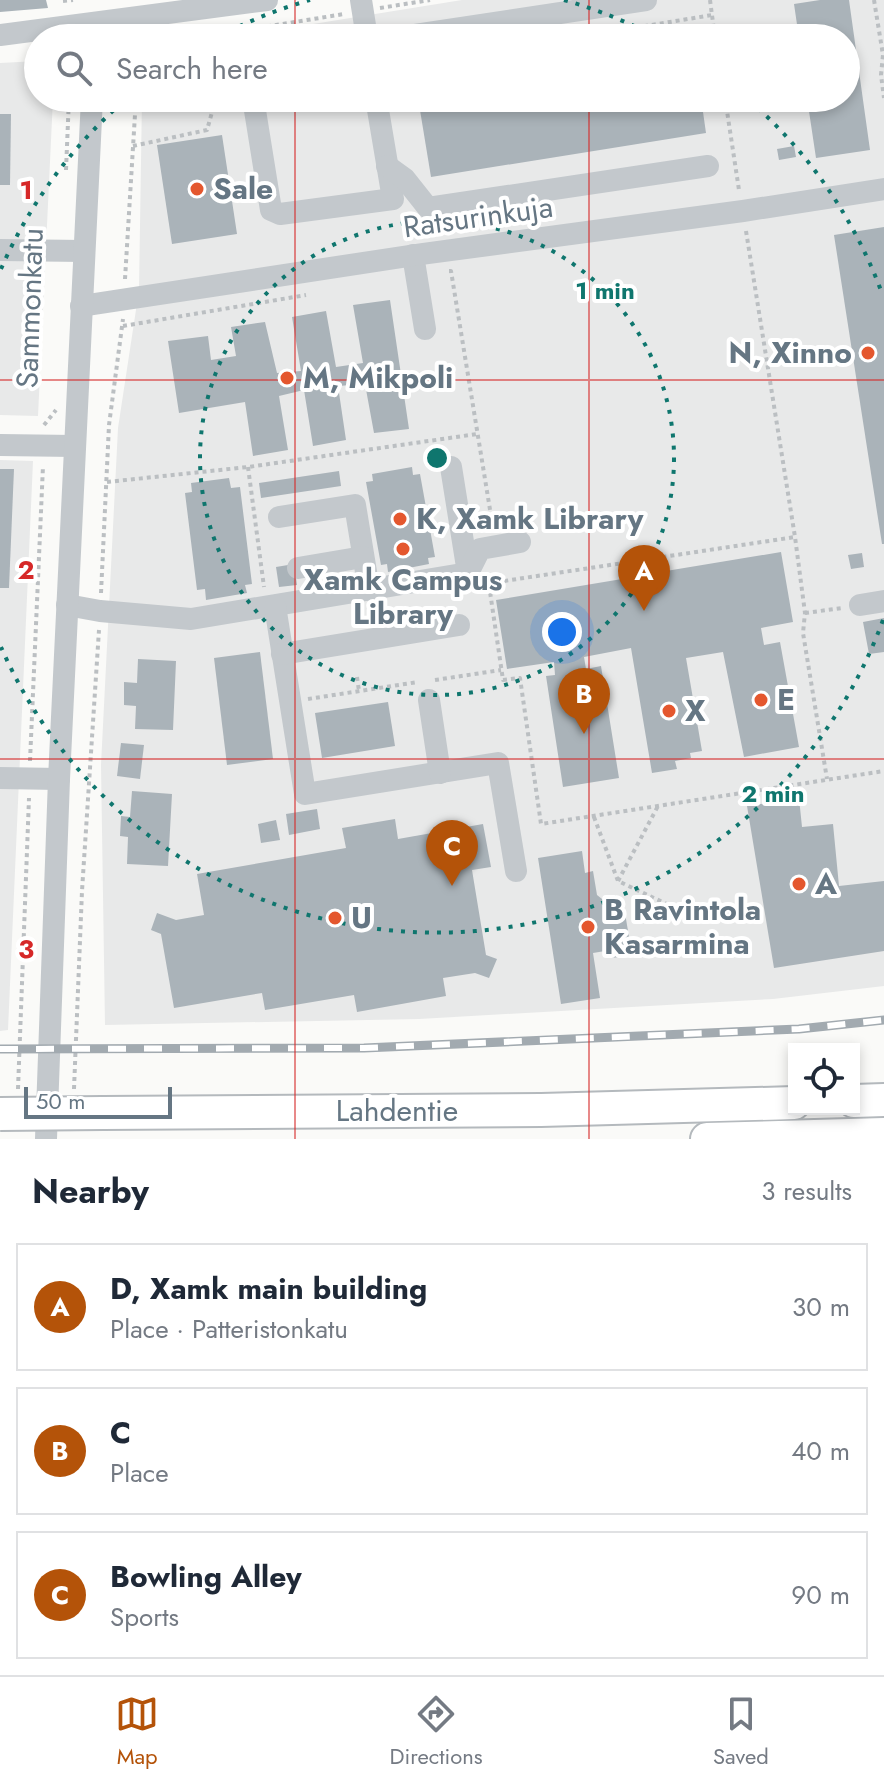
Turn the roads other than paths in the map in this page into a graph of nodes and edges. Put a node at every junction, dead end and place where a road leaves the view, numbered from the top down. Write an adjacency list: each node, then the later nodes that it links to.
1 (94, 0): 4 (street)
2 (267, 0): 5 (street)
3 (646, 0): 6 (street)
4 (96, 24)
5 (135, 24)
6 (487, 24)
7 (24, 34): 8 (street)
8 (0, 35)
9 (91, 112): 16 (street, Sammonkatu)
10 (255, 112): 12 (street)
11 (378, 112): 12 (street)
12 (387, 166): 13 (street)
13 (708, 166)
14 (884, 189): 17 (street, Ratsurinkuja)
15 (0, 250): 16 (street)
16 (84, 251): 18 (street, Sammonkatu)
17 (420, 267): 18 (street, Ratsurinkuja); 19 (street)
18 (81, 306): 21 (street, Sammonkatu)
19 (425, 329)
20 (0, 445): 21 (street)
21 (74, 446): 30 (street, Sammonkatu)
22 (451, 467): 27 (street)
23 (279, 517): 25 (street)
24 (520, 542): 27 (street)
25 (363, 557): 26 (street); 28 (street)
26 (298, 568)
27 (468, 573): 28 (street)
28 (369, 590): 32 (street)
29 (884, 601): 31 (street)
30 (67, 605): 32 (street); 38 (street, Sammonkatu)
31 (860, 605)
32 (271, 607): 34 (street)
33 (459, 625): 34 (street)
34 (282, 654): 36 (street)
35 (429, 700): 36 (street)
36 (440, 773): 39 (street)
37 (0, 778): 38 (street)
38 (59, 779): 45 (street, Sammonkatu)
39 (516, 871)
40 (884, 1100): 41 (highway)
41 (860, 1101)
42 (9, 1103): 43 (highway, Lahdentie, bridge)
43 (788, 1103)
44 (884, 1134): 46 (highway)
45 (46, 1139)
46 (707, 1139)

